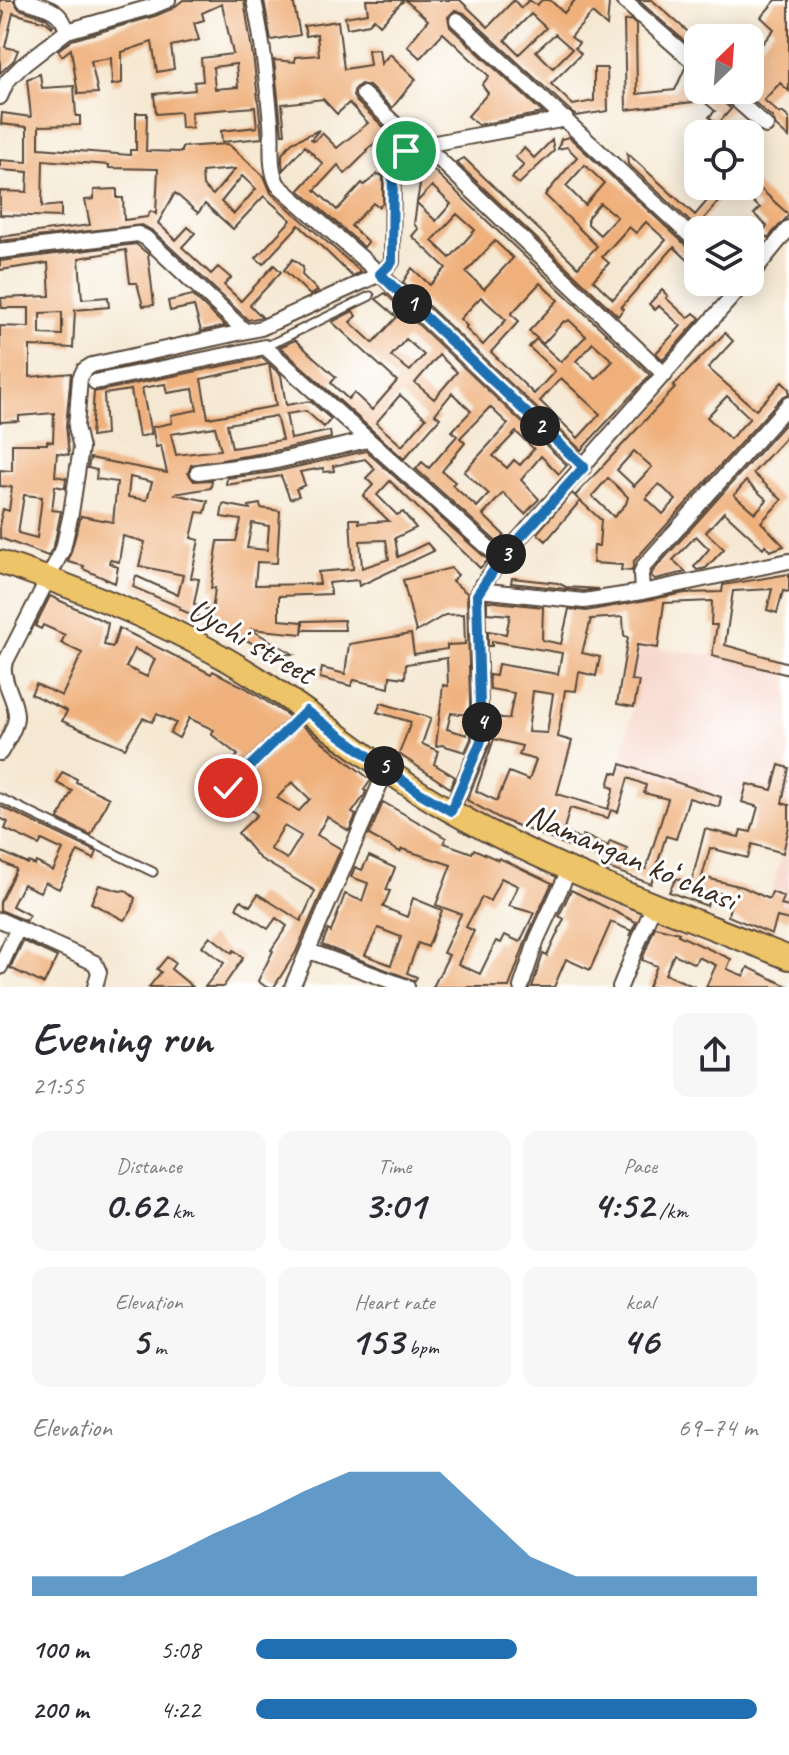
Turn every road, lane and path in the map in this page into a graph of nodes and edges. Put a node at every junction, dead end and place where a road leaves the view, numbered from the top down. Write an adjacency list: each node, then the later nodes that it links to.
1 (23, 0): 6 (street)
2 (168, 0): 6 (street)
3 (254, 0): 18 (street)
4 (623, 0): 7 (street)
5 (457, 20): 11 (street)
6 (67, 31): 9 (street)
7 (684, 54)
8 (363, 94): 13 (street)
9 (0, 97)
10 (741, 104): 12 (street)
11 (566, 119): 13 (street); 15 (street)
12 (766, 126)
13 (424, 145): 18 (street); 23 (street)
14 (789, 228): 17 (street)
15 (684, 230)
16 (0, 251): 21 (street)
17 (764, 257)
18 (380, 274): 21 (street); 27 (street)
19 (370, 296): 22 (lane)
20 (731, 296): 23 (street)
21 (244, 330): 32 (street)
22 (265, 347): 24 (street); 26 (street)
23 (665, 375): 27 (street)
24 (95, 382)
25 (789, 404): 34 (street)
26 (368, 440): 28 (street); 29 (street)
27 (584, 467): 29 (street)
28 (198, 472)
29 (501, 559): 33 (street)
30 (787, 560): 34 (street)
31 (0, 562): 32 (main road, Uychi street)
32 (47, 578): 35 (main road, Uychi street); 36 (street)
33 (479, 590): 34 (street); 40 (street)
34 (642, 592)
35 (306, 711): 37 (main road, Uychi street); 38 (lane)
36 (0, 753)
37 (387, 768): 40 (main road, Uychi street); 46 (street)
38 (228, 788)
39 (0, 798): 42 (lane)
40 (451, 811): 41 (main road, Namangan koʻchasi)
41 (569, 870): 43 (main road, Namangan koʻchasi); 52 (street)
42 (153, 872)
43 (654, 904): 47 (main road, Namangan koʻchasi); 53 (street)
44 (0, 920): 45 (street)
45 (18, 928): 48 (street); 49 (street)
46 (309, 951): 50 (street); 51 (street)
47 (789, 958)
48 (0, 967)
49 (95, 987)
50 (292, 987)
51 (407, 987)
52 (521, 987)
53 (620, 987)

